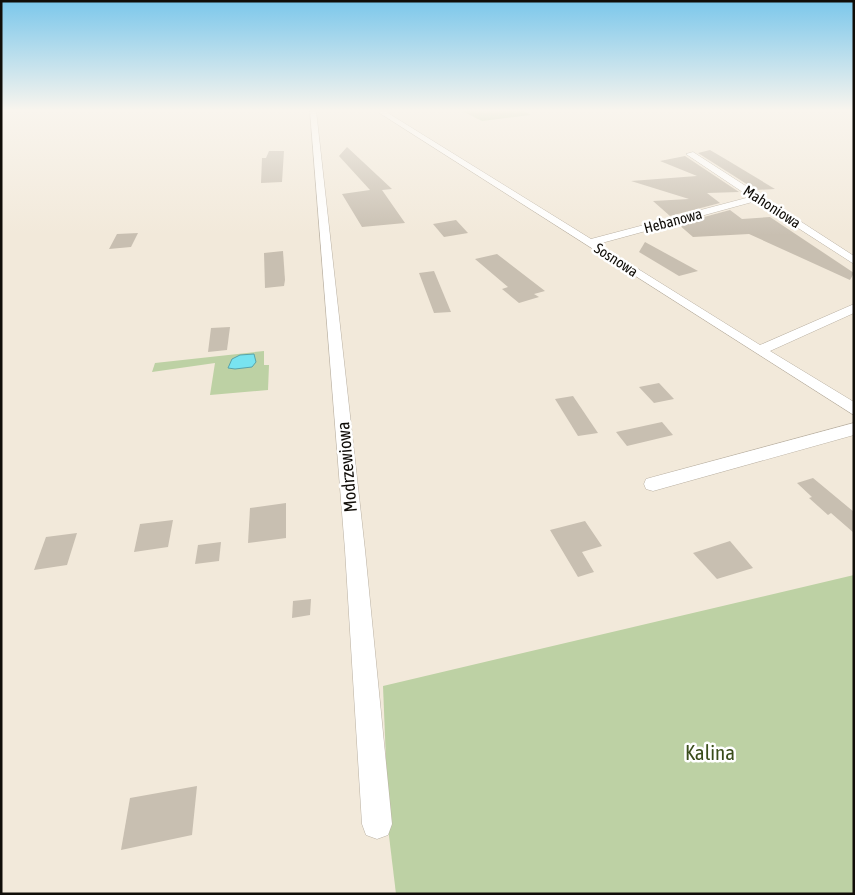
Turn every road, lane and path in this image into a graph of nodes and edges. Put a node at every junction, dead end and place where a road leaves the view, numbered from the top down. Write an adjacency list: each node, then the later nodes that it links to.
1 (316, 152): 12 (street, Modrzewiowa)
2 (444, 152): 5 (street, Sosnowa)
3 (690, 154): 4 (street, Mahoniowa)
4 (758, 198): 5 (street, Hebanowa); 6 (street, Mahoniowa)
5 (589, 243): 8 (street, Sosnowa)
6 (854, 261)
7 (854, 308): 8 (street)
8 (760, 350): 9 (street, Sosnowa)
9 (854, 410)
10 (854, 429): 11 (street)
11 (653, 484)
12 (377, 824)

